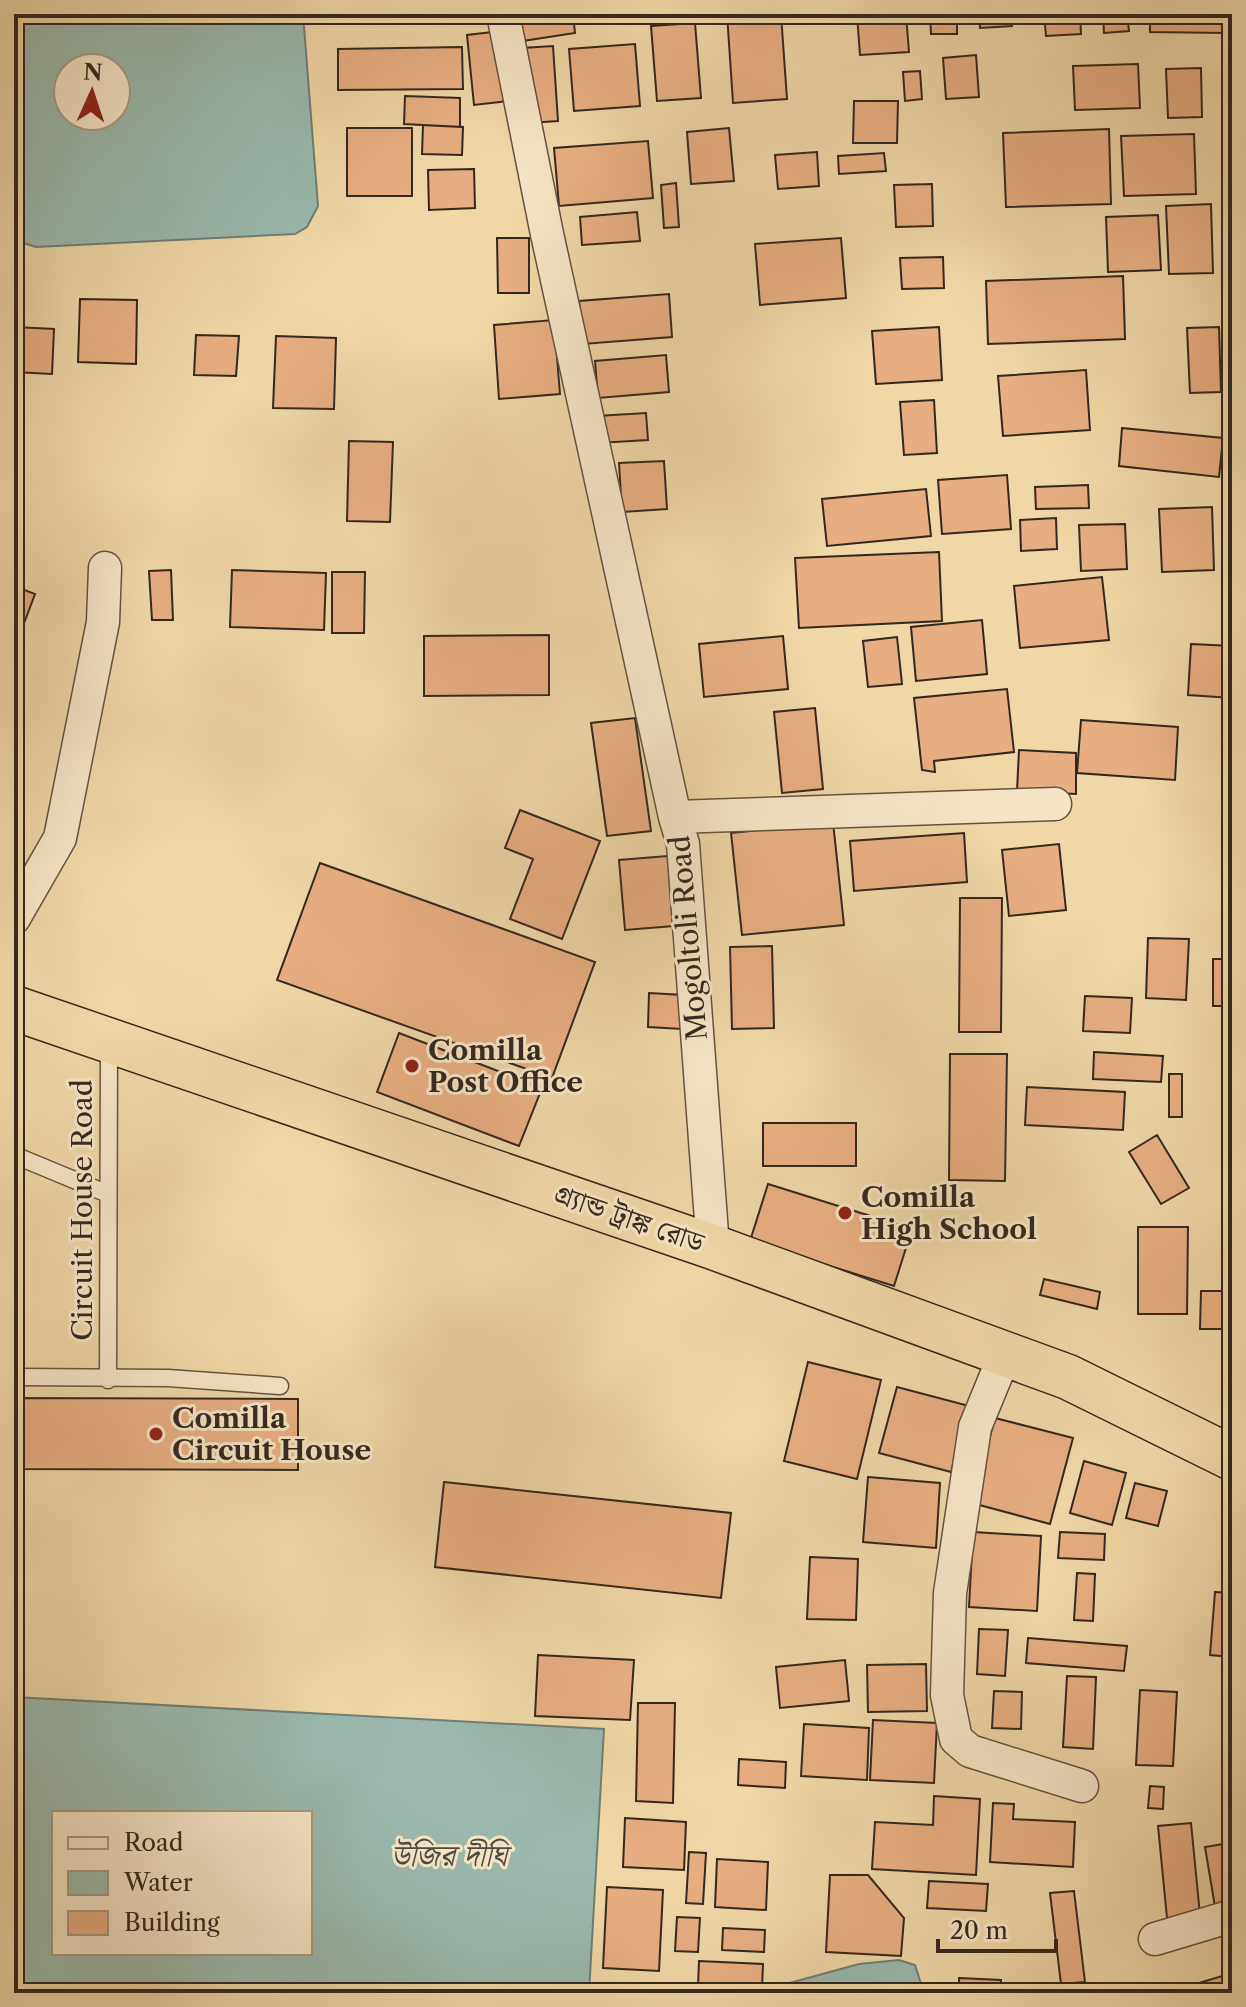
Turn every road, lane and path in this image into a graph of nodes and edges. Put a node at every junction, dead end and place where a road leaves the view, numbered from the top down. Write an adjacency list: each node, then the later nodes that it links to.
1 (503, 14): 4 (street)
2 (105, 568): 5 (street)
3 (1055, 804): 4 (street, Mogoltoli Road)
4 (675, 817): 10 (street, Mogoltoli Road)
5 (14, 918)
6 (14, 1008): 7 (highway, গ্র্যান্ড ট্রাঙ্ক রোড)
7 (109, 1041): 9 (lane, Circuit House Road); 10 (highway, গ্র্যান্ড ট্রাঙ্ক রোড)
8 (14, 1155): 9 (lane)
9 (108, 1194): 13 (lane, Circuit House Road)
10 (713, 1247): 11 (highway, গ্র্যান্ড ট্রাঙ্ক রোড)
11 (1005, 1354): 15 (highway, গ্র্যান্ড ট্রাঙ্ক রোড); 16 (street)
12 (14, 1377): 13 (lane)
13 (108, 1380): 14 (lane)
14 (280, 1386)
15 (1232, 1458)
16 (1082, 1786)
17 (1232, 1916): 18 (street)
18 (1155, 1939)

